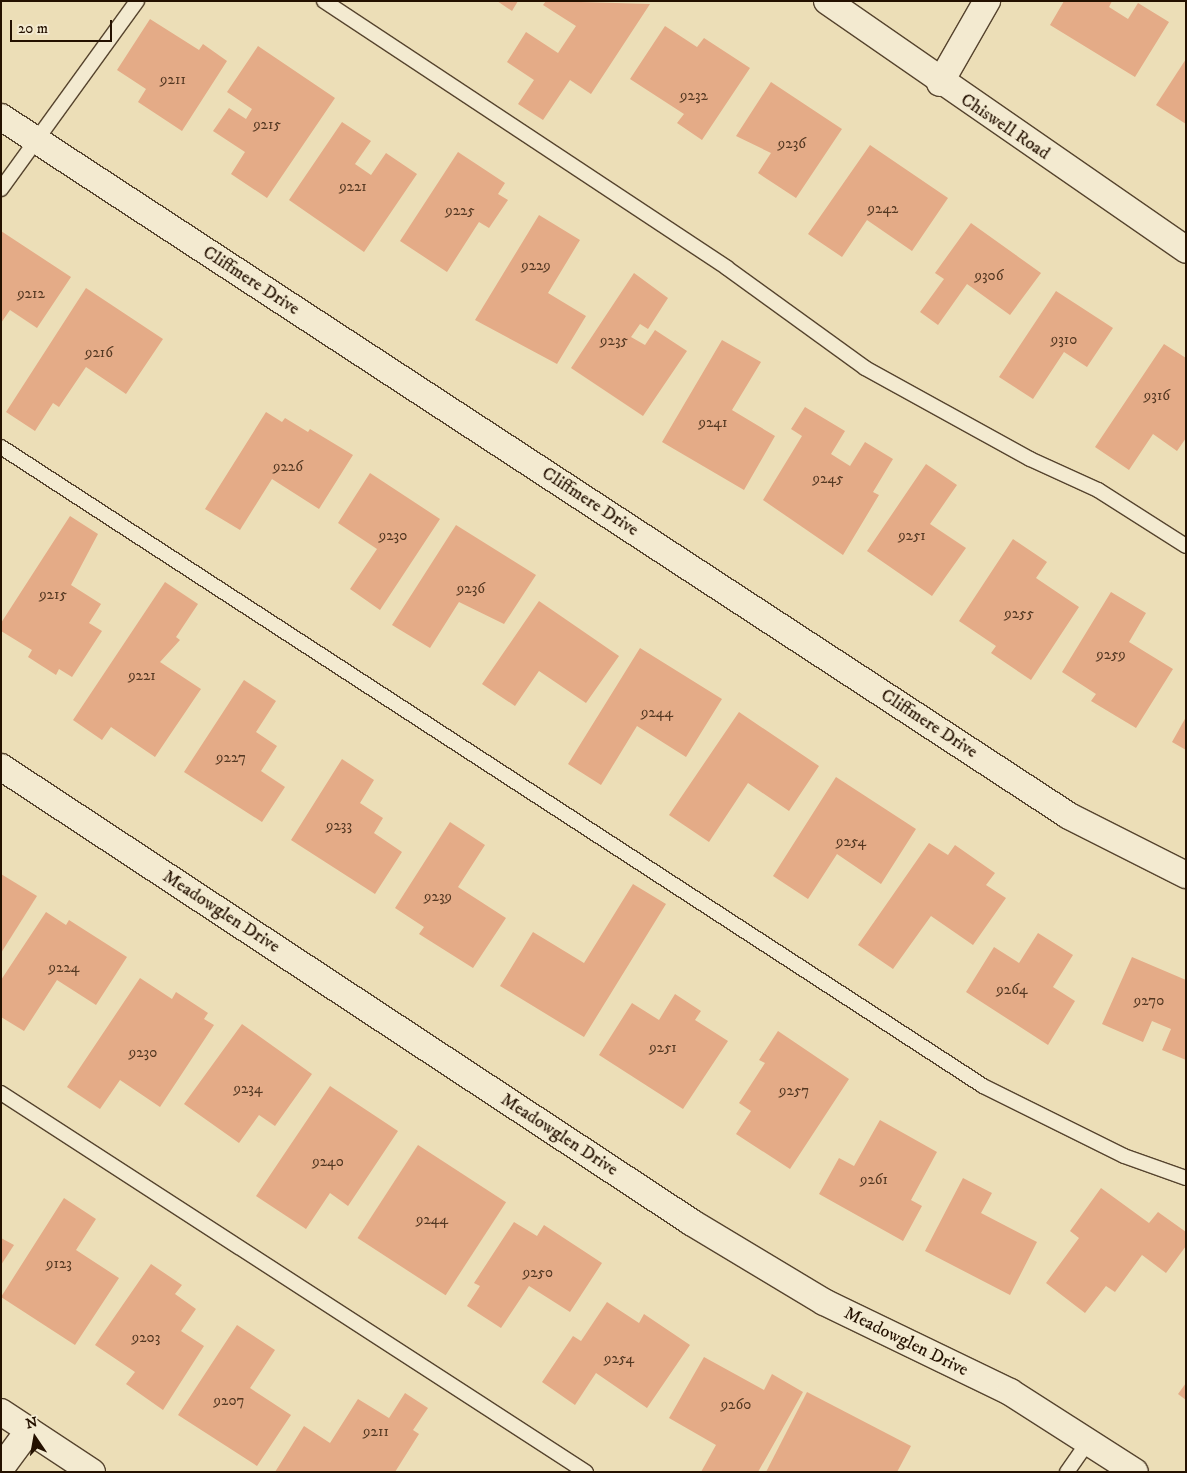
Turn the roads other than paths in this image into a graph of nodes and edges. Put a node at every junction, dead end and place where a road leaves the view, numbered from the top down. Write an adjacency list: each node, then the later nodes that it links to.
1 (137, 1): 7 (lane)
2 (324, 1): 11 (lane)
3 (987, 1): 5 (street)
4 (832, 3): 5 (street, Chiswell Road)
5 (940, 83): 9 (street, Chiswell Road)
6 (1, 117): 7 (street, Cliffmere Drive)
7 (36, 140): 8 (lane); 13 (street, Cliffmere Drive)
8 (1, 188)
9 (1186, 250)
10 (1, 447): 15 (lane)
11 (1186, 546)
12 (1, 767): 18 (street, Meadowglen Drive)
13 (1186, 875)
14 (1, 1093): 21 (lane)
15 (1186, 1178)
16 (1, 1412): 17 (street)
17 (29, 1430): 19 (street); 20 (street)
18 (1089, 1440): 22 (lane); 23 (street, Meadowglen Drive)
19 (1, 1468)
20 (92, 1472)
21 (586, 1472)
22 (1067, 1472)
23 (1135, 1472)

